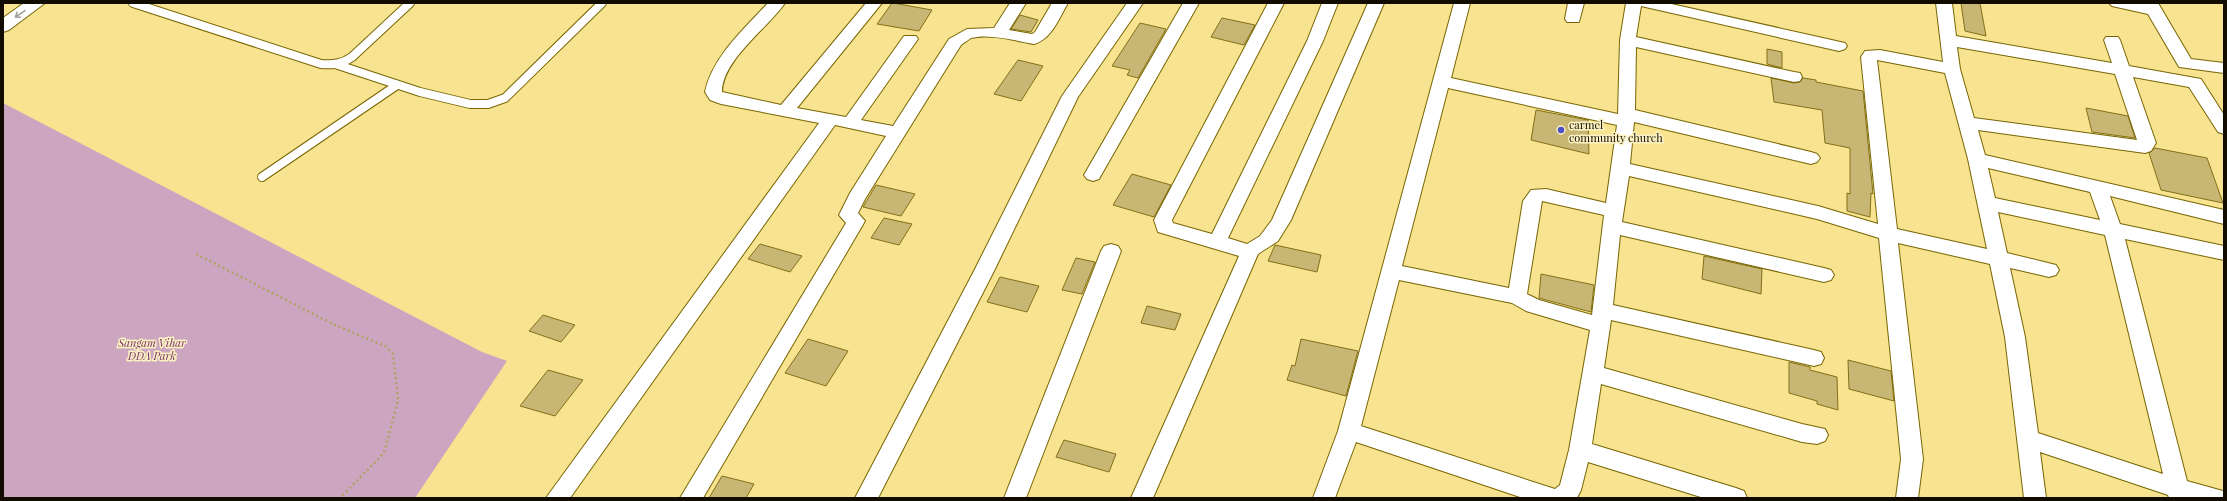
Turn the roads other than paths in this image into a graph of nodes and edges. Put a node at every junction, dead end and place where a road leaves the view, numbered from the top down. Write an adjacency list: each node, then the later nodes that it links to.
1 (36, 3): 22 (main road, one-way to 22)
2 (133, 3): 30 (lane)
3 (410, 3): 30 (lane)
4 (602, 3): 37 (lane)
5 (777, 3): 38 (street)
6 (874, 3): 38 (street)
7 (1018, 3): 23 (street)
8 (1060, 3): 23 (street)
9 (1135, 3): 75 (street)
10 (1191, 3): 48 (street)
11 (1276, 3): 56 (street)
12 (1330, 3): 56 (street)
13 (1376, 3): 58 (street)
14 (1462, 3): 35 (street)
15 (1576, 3): 21 (street)
16 (1634, 3): 25 (street)
17 (1646, 3): 28 (street)
18 (1944, 3): 26 (street)
19 (2117, 3): 20 (street)
20 (2152, 7): 29 (street)
21 (1572, 19)
22 (3, 26)
23 (999, 33): 44 (street)
24 (910, 39): 41 (street)
25 (1628, 40): 34 (street); 39 (street)
26 (1948, 40): 32 (street); 33 (street)
27 (2112, 40): 33 (street)
28 (1839, 46)
29 (2185, 63): 31 (street); 36 (street)
30 (338, 65): 37 (lane)
31 (2224, 68)
32 (1952, 70): 42 (street); 55 (street)
33 (2122, 70): 36 (street); 42 (street)
34 (1794, 77)
35 (1442, 81): 39 (street); 62 (street)
36 (2195, 82): 43 (street)
37 (397, 85): 49 (lane)
38 (786, 110): 40 (street)
39 (1626, 118): 45 (street); 47 (street)
40 (830, 120): 41 (street); 73 (street)
41 (850, 123): 44 (street)
42 (1968, 123): 46 (street)
43 (2224, 128)
44 (897, 133): 74 (street)
45 (1811, 158)
46 (1977, 159): 50 (street); 51 (street)
47 (1621, 168): 53 (street); 55 (street)
48 (1093, 174)
49 (262, 177)
50 (2096, 187): 52 (street); 54 (street)
51 (1986, 203): 54 (street); 60 (street)
52 (2224, 217)
53 (1613, 218): 63 (street); 64 (street); 65 (street)
54 (2113, 230): 59 (street); 72 (street)
55 (1888, 234): 60 (street); 82 (street)
56 (1217, 242): 58 (street)
57 (1112, 251): 76 (street)
58 (1248, 251): 77 (street)
59 (2224, 253)
60 (1998, 258): 61 (street); 70 (street)
61 (2049, 270)
62 (1391, 271): 64 (street); 68 (street)
63 (1824, 275)
64 (1517, 298): 65 (street)
65 (1602, 318): 66 (street); 67 (street)
66 (1814, 358)
67 (1593, 373): 69 (street); 71 (street)
68 (1348, 431): 78 (street); 79 (street)
69 (1817, 435)
70 (2028, 439): 72 (street); 83 (street)
71 (1580, 450): 80 (street); 81 (street)
72 (2179, 494): 84 (street)
73 (557, 498)
74 (691, 498)
75 (866, 498)
76 (1015, 498)
77 (1142, 498)
78 (1324, 498)
79 (1553, 498)
80 (1560, 498)
81 (1736, 498)
82 (1907, 498)
83 (2035, 498)
84 (2215, 498)

